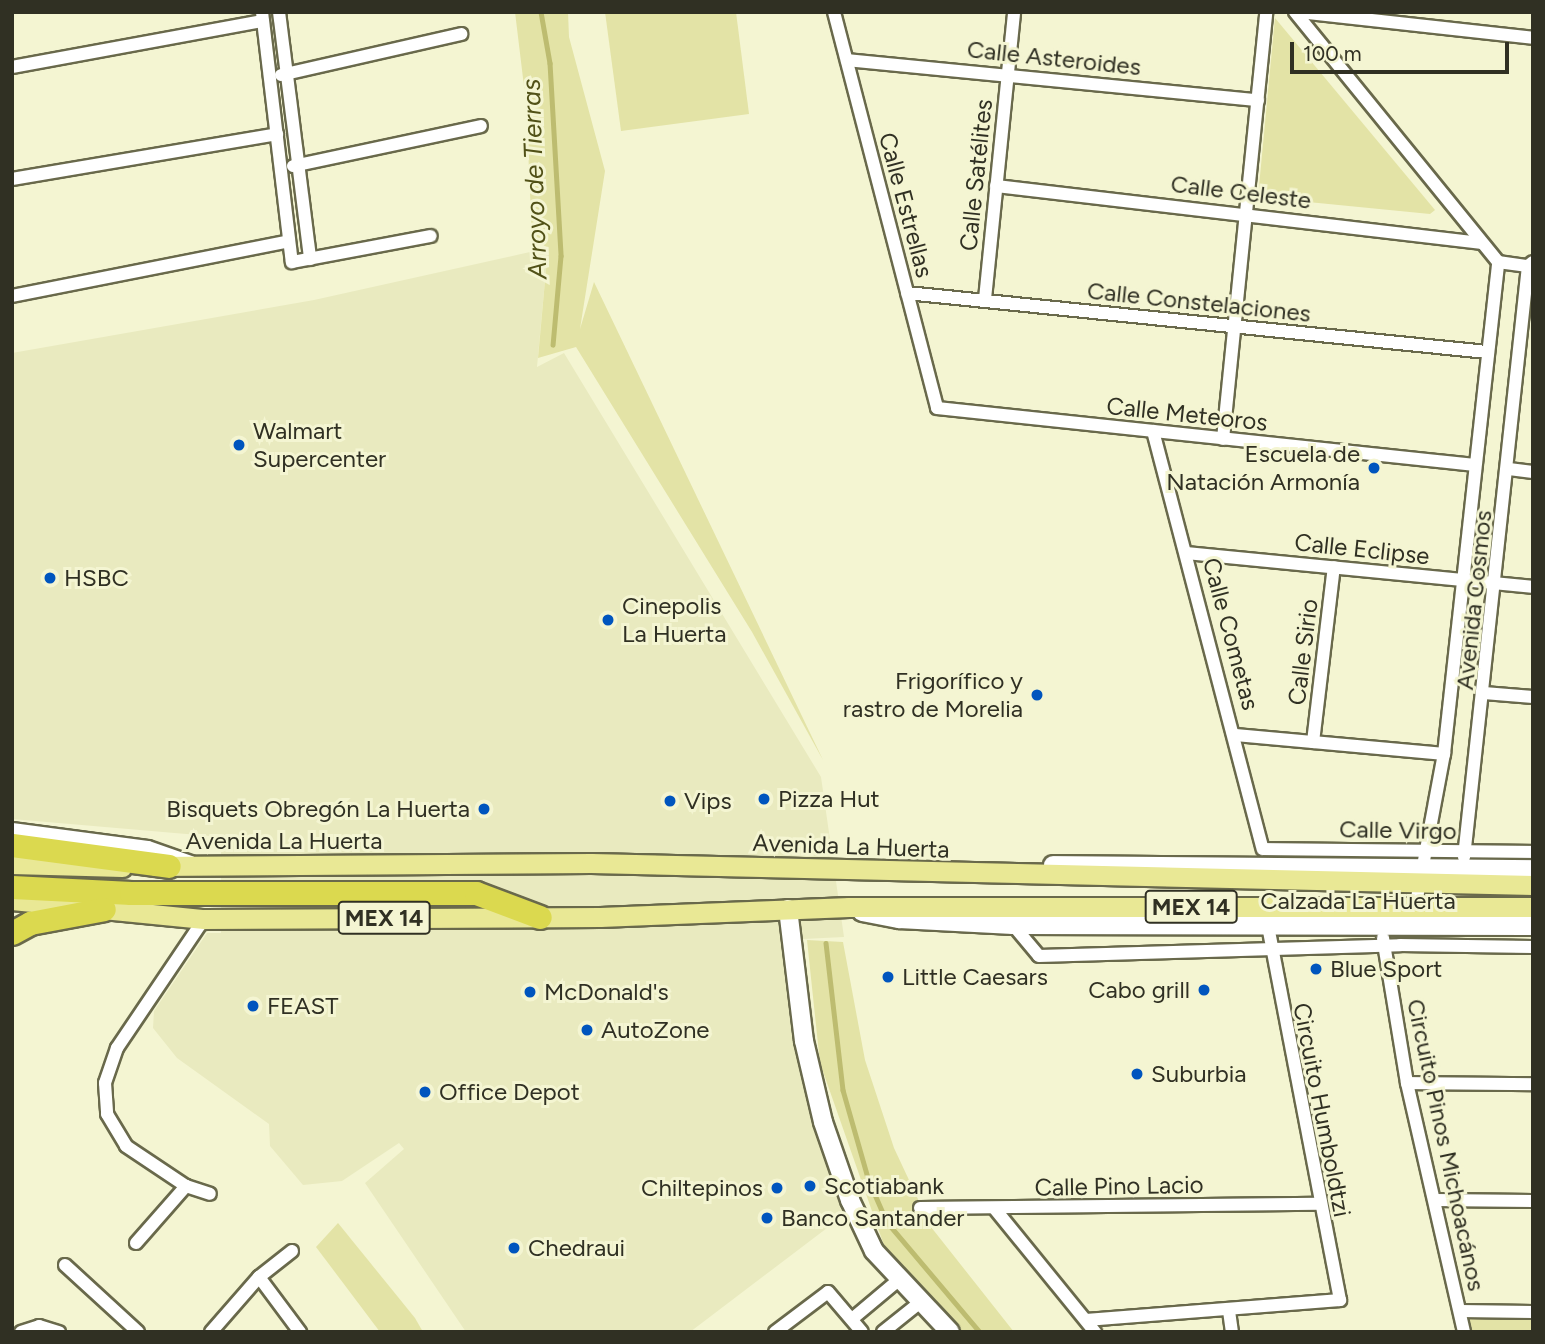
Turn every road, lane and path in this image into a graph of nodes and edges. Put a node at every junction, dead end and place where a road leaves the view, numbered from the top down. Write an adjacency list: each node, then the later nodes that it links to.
1 (279, 12): 11 (street)
2 (834, 12): 9 (street, Calle Estrellas)
3 (1014, 12): 12 (street, Calle Satélites)
4 (1266, 12): 14 (street)
5 (1297, 12): 8 (street); 24 (street)
6 (263, 17): 10 (street); 13 (street)
7 (461, 34): 11 (street)
8 (1533, 38)
9 (847, 60): 12 (street, Calle Asteroides); 28 (street, Calle Estrellas)
10 (12, 67)
11 (288, 74): 13 (street); 17 (street)
12 (1007, 74): 14 (street, Calle Asteroides); 20 (street, Calle Satélites)
13 (270, 77): 16 (street)
14 (1258, 100): 21 (street)
15 (481, 125): 17 (street)
16 (277, 134): 18 (street); 19 (street)
17 (300, 165): 18 (street); 25 (street)
18 (282, 167): 23 (street)
19 (12, 179)
20 (996, 186): 21 (street, Calle Celeste); 30 (street, Calle Satélites)
21 (1246, 213): 24 (street, Calle Celeste); 31 (street)
22 (431, 236): 25 (street)
23 (289, 240): 25 (street); 29 (street)
24 (1481, 243): 26 (street)
25 (310, 259)
26 (1498, 262): 27 (street); 32 (street, Avenida Cosmos)
27 (1531, 264): 33 (street, Avenida Cosmos)
28 (907, 293): 30 (street, Calle Constelaciones); 34 (street, Calle Estrellas)
29 (12, 296)
30 (985, 299): 31 (street, Calle Constelaciones)
31 (1234, 329): 32 (street, Calle Constelaciones); 36 (street)
32 (1487, 352): 37 (street, Avenida Cosmos)
33 (1527, 358): 38 (street, Avenida Cosmos)
34 (937, 408): 35 (street, Calle Meteoros)
35 (1153, 431): 36 (street, Calle Meteoros); 40 (street, Calle Cometas)
36 (1223, 439): 37 (street, Calle Meteoros)
37 (1475, 465): 42 (street, Avenida Cosmos)
38 (1509, 469): 39 (street); 43 (street, Avenida Cosmos)
39 (1533, 472)
40 (1187, 553): 41 (street, Calle Eclipse); 47 (street, Calle Cometas)
41 (1334, 567): 42 (street, Calle Eclipse); 48 (street, Calle Sirio)
42 (1463, 580): 43 (street, Calle Eclipse); 49 (street, Avenida Cosmos)
43 (1497, 583): 44 (street, Calle Eclipse); 45 (street, Avenida Cosmos)
44 (1533, 587)
45 (1484, 693): 46 (street); 58 (street, Avenida Cosmos)
46 (1533, 697)
47 (1236, 735): 48 (street); 52 (street, Calle Cometas)
48 (1313, 742): 49 (street)
49 (1444, 754): 57 (street, Avenida Cosmos)
50 (12, 829): 56 (street)
51 (12, 845): 55 (highway)
52 (1263, 849): 57 (street, Calle Virgo)
53 (1533, 852): 58 (street, Calle Virgo)
54 (12, 864): 55 (main road, MEX 14)
55 (169, 866): 56 (main road, Avenida La Huerta / MEX 14)
56 (205, 866): 60 (main road, Avenida La Huerta / MEX 14)
57 (1424, 867): 58 (main road, Avenida La Huerta / MEX 14); 58 (street, Calle Virgo); 60 (street, Calzada La Huerta); 61 (main road, Avenida La Huerta / MEX 14); 66 (street, Avenida Cosmos)
58 (1461, 868): 59 (street, Calzada La Huerta); 62 (main road, Avenida La Huerta / MEX 14); 67 (street, Avenida Cosmos)
59 (1533, 869)
60 (916, 873): 61 (main road, Avenida La Huerta / MEX 14)
61 (1372, 884): 65 (street, Circuito Pinos Michoacános)
62 (1533, 885)
63 (12, 887): 72 (highway)
64 (12, 900): 70 (main road, MEX 14)
65 (1376, 904): 66 (main road, MEX 14); 68 (main road, MEX 14); 74 (street, Circuito Pinos Michoacános)
66 (1417, 905): 67 (main road, MEX 14); 76 (street, Avenida Cosmos)
67 (1441, 905): 69 (main road, MEX 14); 76 (street, Avenida Cosmos)
68 (849, 907): 71 (main road, MEX 14); 75 (street, Calzada La Huerta)
69 (1533, 907)
70 (104, 909): 73 (main road, MEX 14); 79 (highway)
71 (788, 909): 72 (main road, MEX 14); 96 (street)
72 (540, 917): 73 (main road, MEX 14)
73 (204, 919): 85 (street)
74 (1380, 924): 76 (street, Calzada La Huerta); 78 (street, Calzada La Huerta); 80 (street, Circuito Pinos Michoacános)
75 (1013, 925): 78 (street, Calzada La Huerta); 82 (street, Calzada La Huerta)
76 (1416, 925): 77 (street, Calzada La Huerta)
77 (1533, 926)
78 (1268, 927): 82 (street, Circuito Humboldtzi)
79 (12, 933)
80 (1384, 946): 81 (street, Calzada La Huerta); 82 (street, Calzada La Huerta); 83 (street, Circuito Pinos Michoacános)
81 (1533, 947)
82 (1269, 949): 89 (street, Circuito Humboldtzi)
83 (1407, 1083): 84 (street); 87 (street, Circuito Pinos Michoacános)
84 (1533, 1084)
85 (186, 1186): 86 (street); 92 (street)
86 (209, 1194)
87 (1435, 1200): 88 (street); 99 (street, Circuito Pinos Michoacános)
88 (1533, 1201)
89 (1319, 1204): 91 (street, Calle Pino Lacio); 98 (street, Circuito Humboldtzi)
90 (920, 1208): 91 (street, Calle Pino Lacio)
91 (995, 1209): 102 (street)
92 (136, 1243)
93 (292, 1251): 95 (street)
94 (65, 1265): 105 (street)
95 (259, 1278): 106 (street); 107 (street)
96 (901, 1278): 97 (street); 101 (street)
97 (923, 1300): 110 (street); 111 (street)
98 (1229, 1311): 102 (street); 113 (street)
99 (1460, 1311): 100 (street); 114 (street, Circuito Pinos Michoacános)
100 (1533, 1312)
101 (852, 1319): 108 (street); 109 (street)
102 (1086, 1320): 112 (street)
103 (21, 1332): 104 (street)
104 (59, 1332)
105 (138, 1332)
106 (211, 1332)
107 (300, 1332)
108 (775, 1332)
109 (862, 1332)
110 (883, 1332)
111 (950, 1332)
112 (1096, 1332)
113 (1232, 1332)
114 (1464, 1332)

